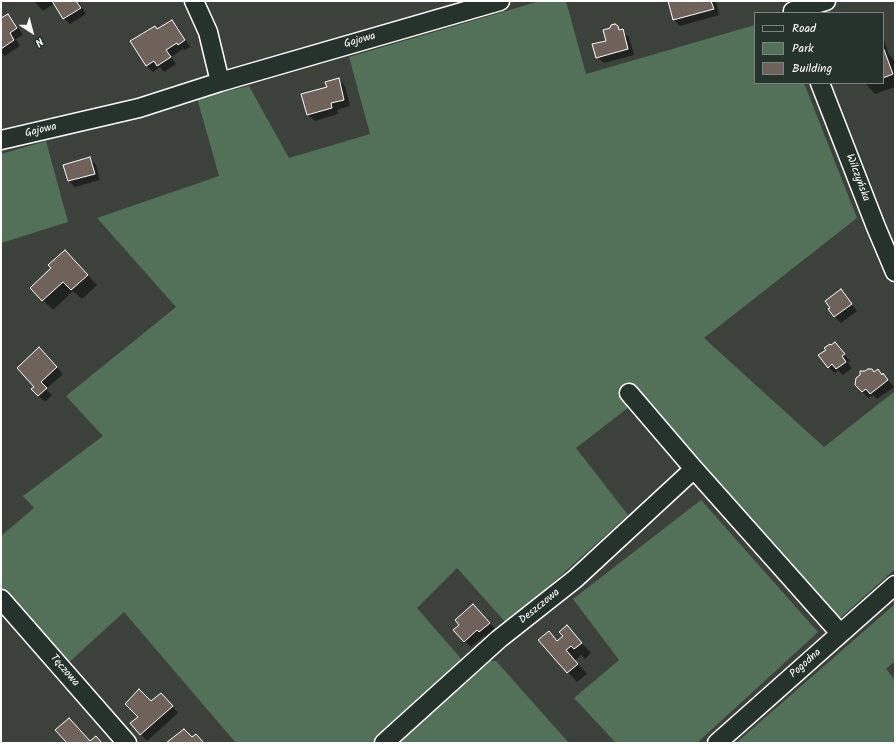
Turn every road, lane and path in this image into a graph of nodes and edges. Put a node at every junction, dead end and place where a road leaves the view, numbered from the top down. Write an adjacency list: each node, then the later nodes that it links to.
1 (194, 1): 5 (street)
2 (500, 1): 5 (street, Gajowa)
3 (826, 1): 4 (street)
4 (792, 8)
5 (220, 82): 7 (street, Gajowa)
6 (820, 84): 8 (street, Wilczyńska)
7 (1, 140)
8 (895, 272)
9 (629, 393): 10 (street)
10 (694, 469): 13 (street); 15 (street, Deszczowa)
11 (895, 585): 13 (street, Pogodna)
12 (1, 599): 14 (street, Tęczowa)
13 (840, 633): 16 (street, Pogodna)
14 (127, 743)
15 (384, 743)
16 (717, 743)

